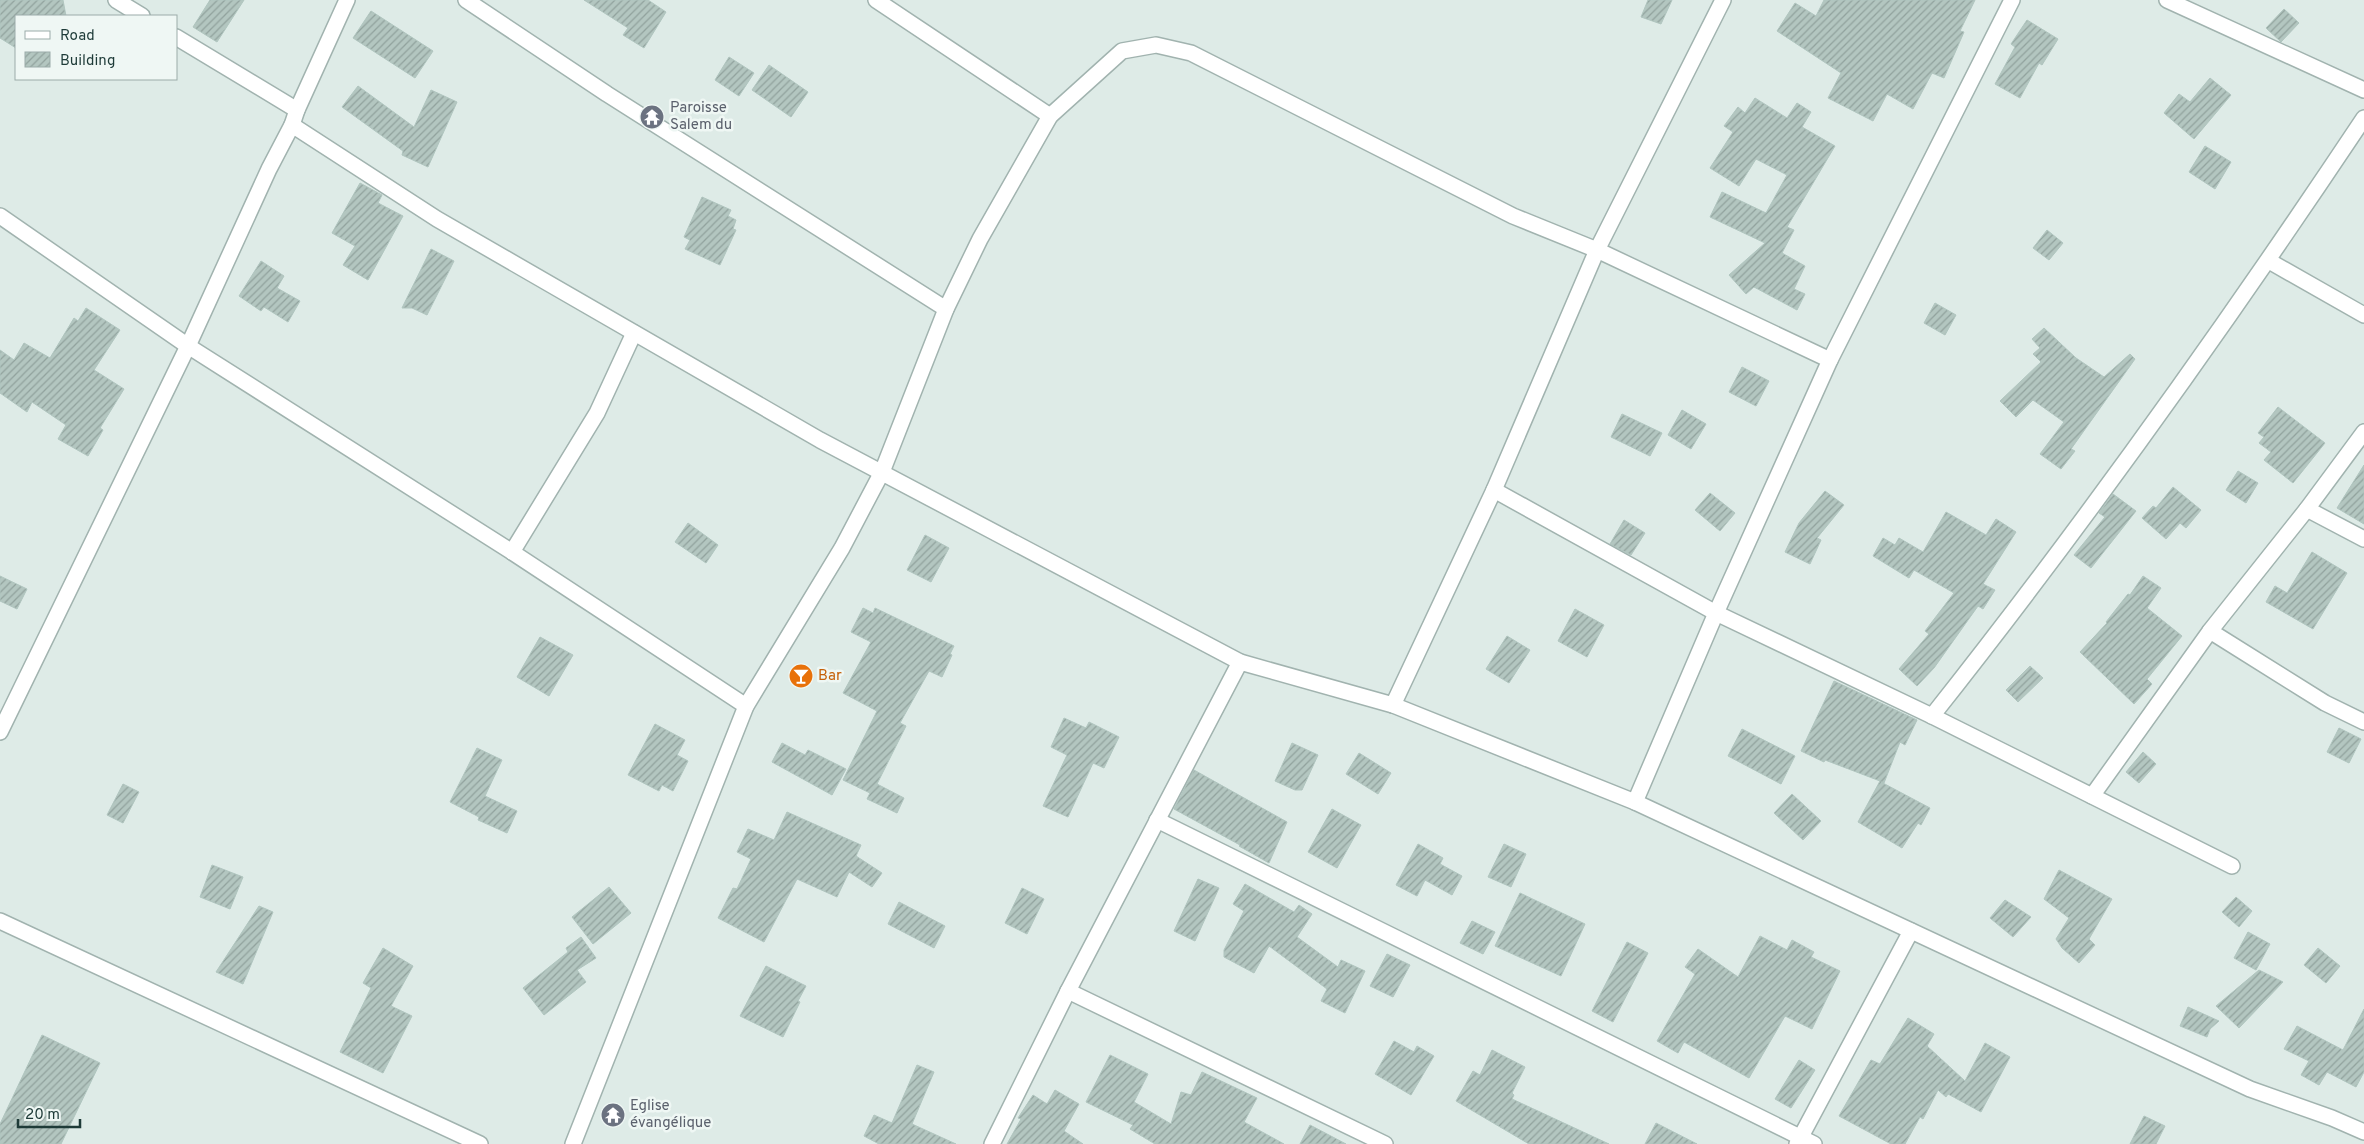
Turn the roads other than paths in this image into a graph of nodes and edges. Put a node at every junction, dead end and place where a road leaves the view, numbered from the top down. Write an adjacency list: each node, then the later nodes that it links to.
1 (116, 0): 8 (street)
2 (347, 0): 11 (street)
3 (466, 0): 18 (street)
4 (876, 0): 12 (street)
5 (1723, 0): 16 (street)
6 (2012, 0): 22 (street)
7 (2167, 0): 10 (street)
8 (140, 15)
9 (178, 38): 11 (street)
10 (2364, 90)
11 (297, 110): 14 (street)
12 (1050, 116): 16 (street); 18 (street)
13 (2364, 118): 17 (street)
14 (292, 125): 20 (street); 21 (street)
15 (0, 216): 21 (street)
16 (1597, 250): 22 (street); 25 (street)
17 (2269, 261): 19 (street); 34 (street)
18 (946, 309): 24 (street)
19 (2364, 315)
20 (634, 333): 24 (street); 28 (street)
21 (188, 346): 28 (street); 36 (street)
22 (1830, 360): 29 (street)
23 (2364, 432): 26 (street)
24 (882, 472): 31 (street); 33 (street)
25 (1494, 490): 29 (street); 32 (street)
26 (2307, 509): 27 (street); 30 (street)
27 (2364, 539)
28 (512, 552): 33 (street)
29 (1716, 612): 34 (street); 38 (street)
30 (2210, 631): 35 (street); 37 (street)
31 (1240, 662): 32 (street); 39 (street)
32 (1393, 705): 38 (street)
33 (746, 706): 47 (street)
34 (1932, 716): 37 (street)
35 (2364, 722)
36 (0, 732)
37 (2092, 796): 40 (street)
38 (1635, 802): 42 (street)
39 (1157, 820): 43 (street); 45 (street)
40 (2232, 866)
41 (0, 921): 46 (street)
42 (1911, 931): 44 (street); 45 (street)
43 (1068, 991): 48 (street); 49 (street)
44 (2364, 1132)
45 (1804, 1142)
46 (480, 1144)
47 (573, 1144)
48 (992, 1144)
49 (1384, 1144)

